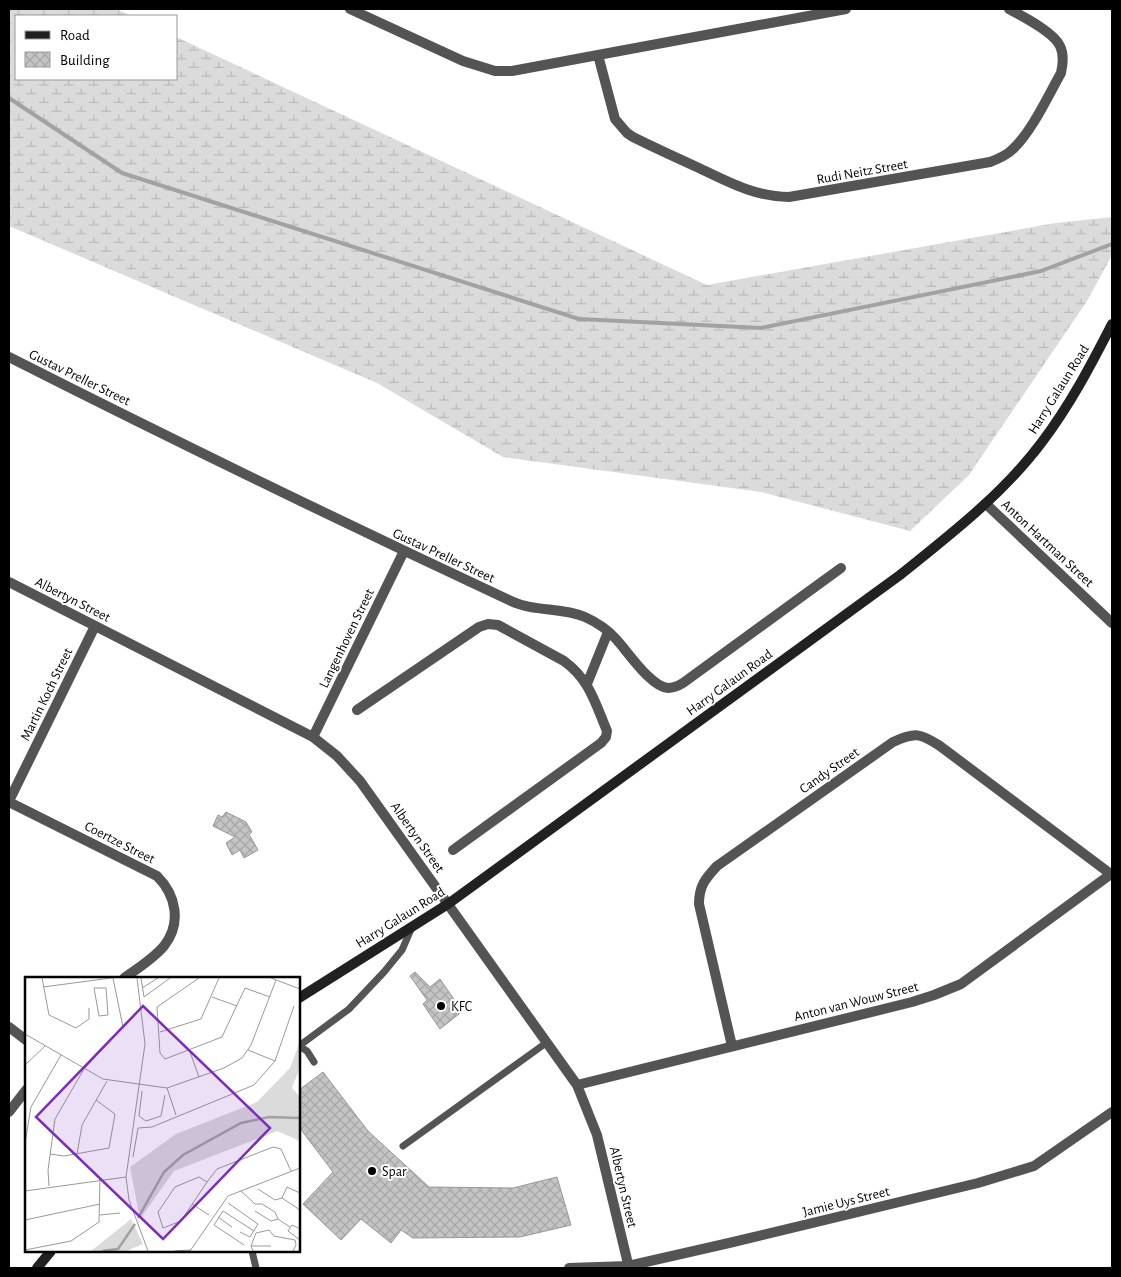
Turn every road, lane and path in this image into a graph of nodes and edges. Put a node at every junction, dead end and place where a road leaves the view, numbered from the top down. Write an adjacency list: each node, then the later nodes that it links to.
1 (350, 9): 5 (street)
2 (846, 9): 4 (street)
3 (1009, 9): 5 (street, Rudi Neitz Street)
4 (790, 14): 5 (street)
5 (598, 55)
6 (1112, 324): 8 (main road, Harry Galaun Road)
7 (9, 357): 9 (street, Gustav Preller Street)
8 (986, 504): 12 (street, Anton Hartman Street); 21 (main road, Harry Galaun Road)
9 (404, 552): 14 (street, Gustav Preller Street); 17 (street, Langenhoven Street)
10 (841, 568): 14 (street, Gustav Preller Street)
11 (9, 582): 13 (street, Albertyn Street)
12 (1112, 623)
13 (95, 626): 17 (street, Albertyn Street); 18 (street, Martin Koch Street)
14 (608, 632): 15 (street)
15 (587, 684): 16 (street); 19 (street)
16 (357, 710)
17 (313, 736): 21 (street, Albertyn Street)
18 (9, 801): 23 (street, Coertze Street)
19 (453, 850)
20 (1112, 875): 29 (street, Anton van Wouw Street); 29 (street, Candy Street)
21 (448, 904): 22 (main road, Harry Galaun Road); 27 (street, Albertyn Street)
22 (412, 926): 24 (main road, Harry Galaun Road); 28 (lane)
23 (125, 977)
24 (300, 997)
25 (9, 1027): 26 (street)
26 (25, 1039)
27 (546, 1043): 32 (street, Albertyn Street); 36 (lane)
28 (300, 1045)
29 (732, 1046): 32 (street, Anton van Wouw Street)
30 (300, 1047): 31 (lane)
31 (314, 1062)
32 (577, 1084): 39 (street, Albertyn Street)
33 (25, 1091): 34 (street)
34 (9, 1112)
35 (1112, 1112): 39 (street, Jamie Uys Street)
36 (403, 1146)
37 (49, 1252): 40 (main road)
38 (252, 1252): 41 (lane)
39 (629, 1267): 42 (street, Jamie Uys Street)
40 (38, 1268)
41 (256, 1268)
42 (568, 1268)

